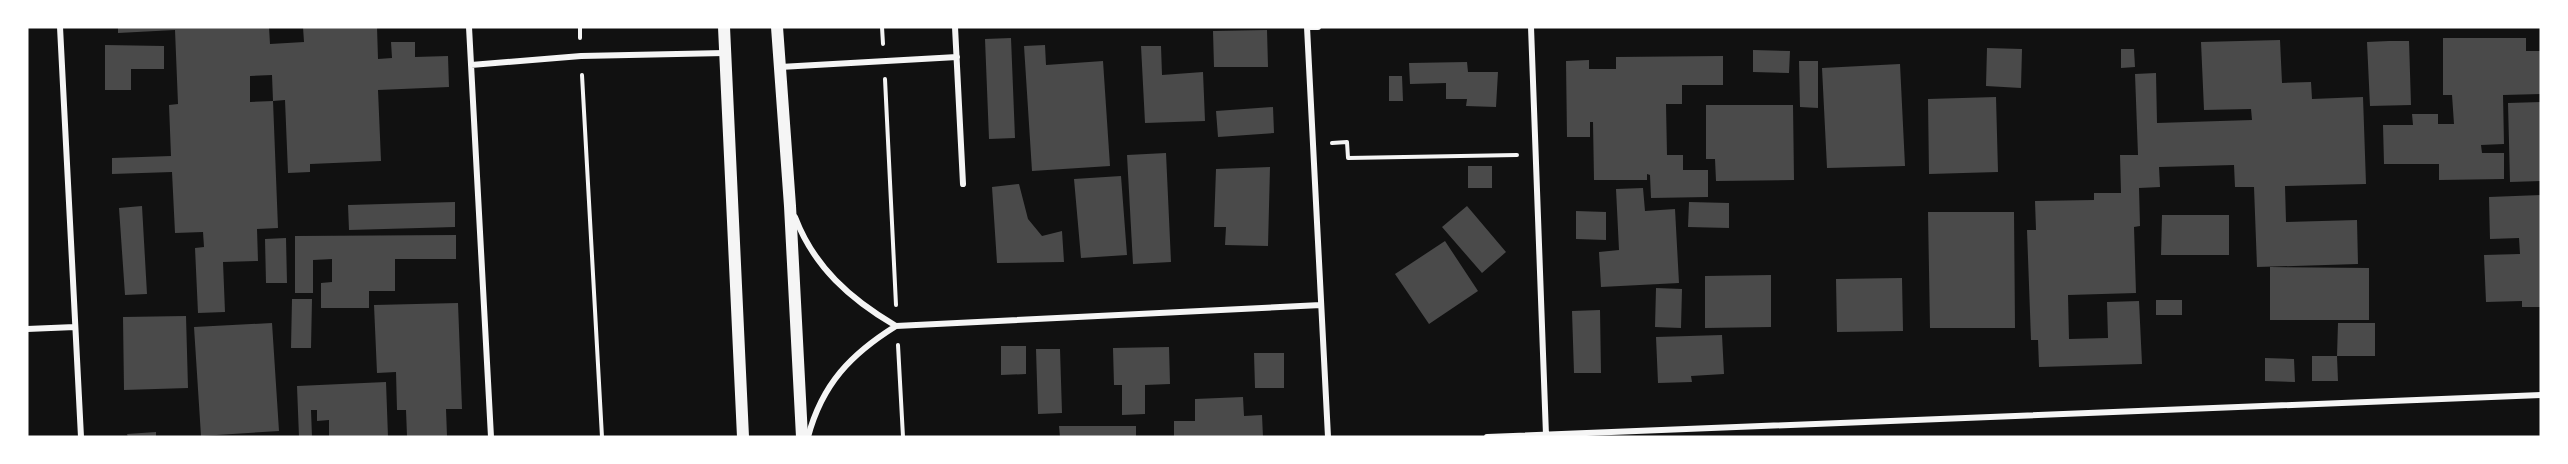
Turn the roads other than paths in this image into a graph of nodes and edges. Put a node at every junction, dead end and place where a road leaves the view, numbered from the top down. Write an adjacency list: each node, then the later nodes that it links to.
1 (60, 27): 17 (street)
2 (469, 27): 11 (street)
3 (724, 27): 9 (main road)
4 (777, 27): 12 (main road)
5 (955, 27): 10 (street)
6 (1307, 27): 7 (street); 15 (street)
7 (1318, 27)
8 (1531, 27): 21 (street)
9 (726, 53): 11 (street); 24 (main road)
10 (957, 57): 12 (street); 13 (street)
11 (471, 65): 23 (street)
12 (780, 67): 14 (main road)
13 (963, 184)
14 (790, 206): 16 (street); 25 (main road)
15 (1321, 305): 16 (street); 27 (street)
16 (896, 326): 26 (street)
17 (75, 327): 18 (street); 22 (street)
18 (27, 329)
19 (2541, 395): 20 (street)
20 (1696, 429): 21 (street); 29 (street)
21 (1546, 435): 28 (street)
22 (81, 437)
23 (491, 437)
24 (743, 437)
25 (802, 437)
26 (808, 437)
27 (1328, 437)
28 (1487, 437)
29 (1697, 437)

